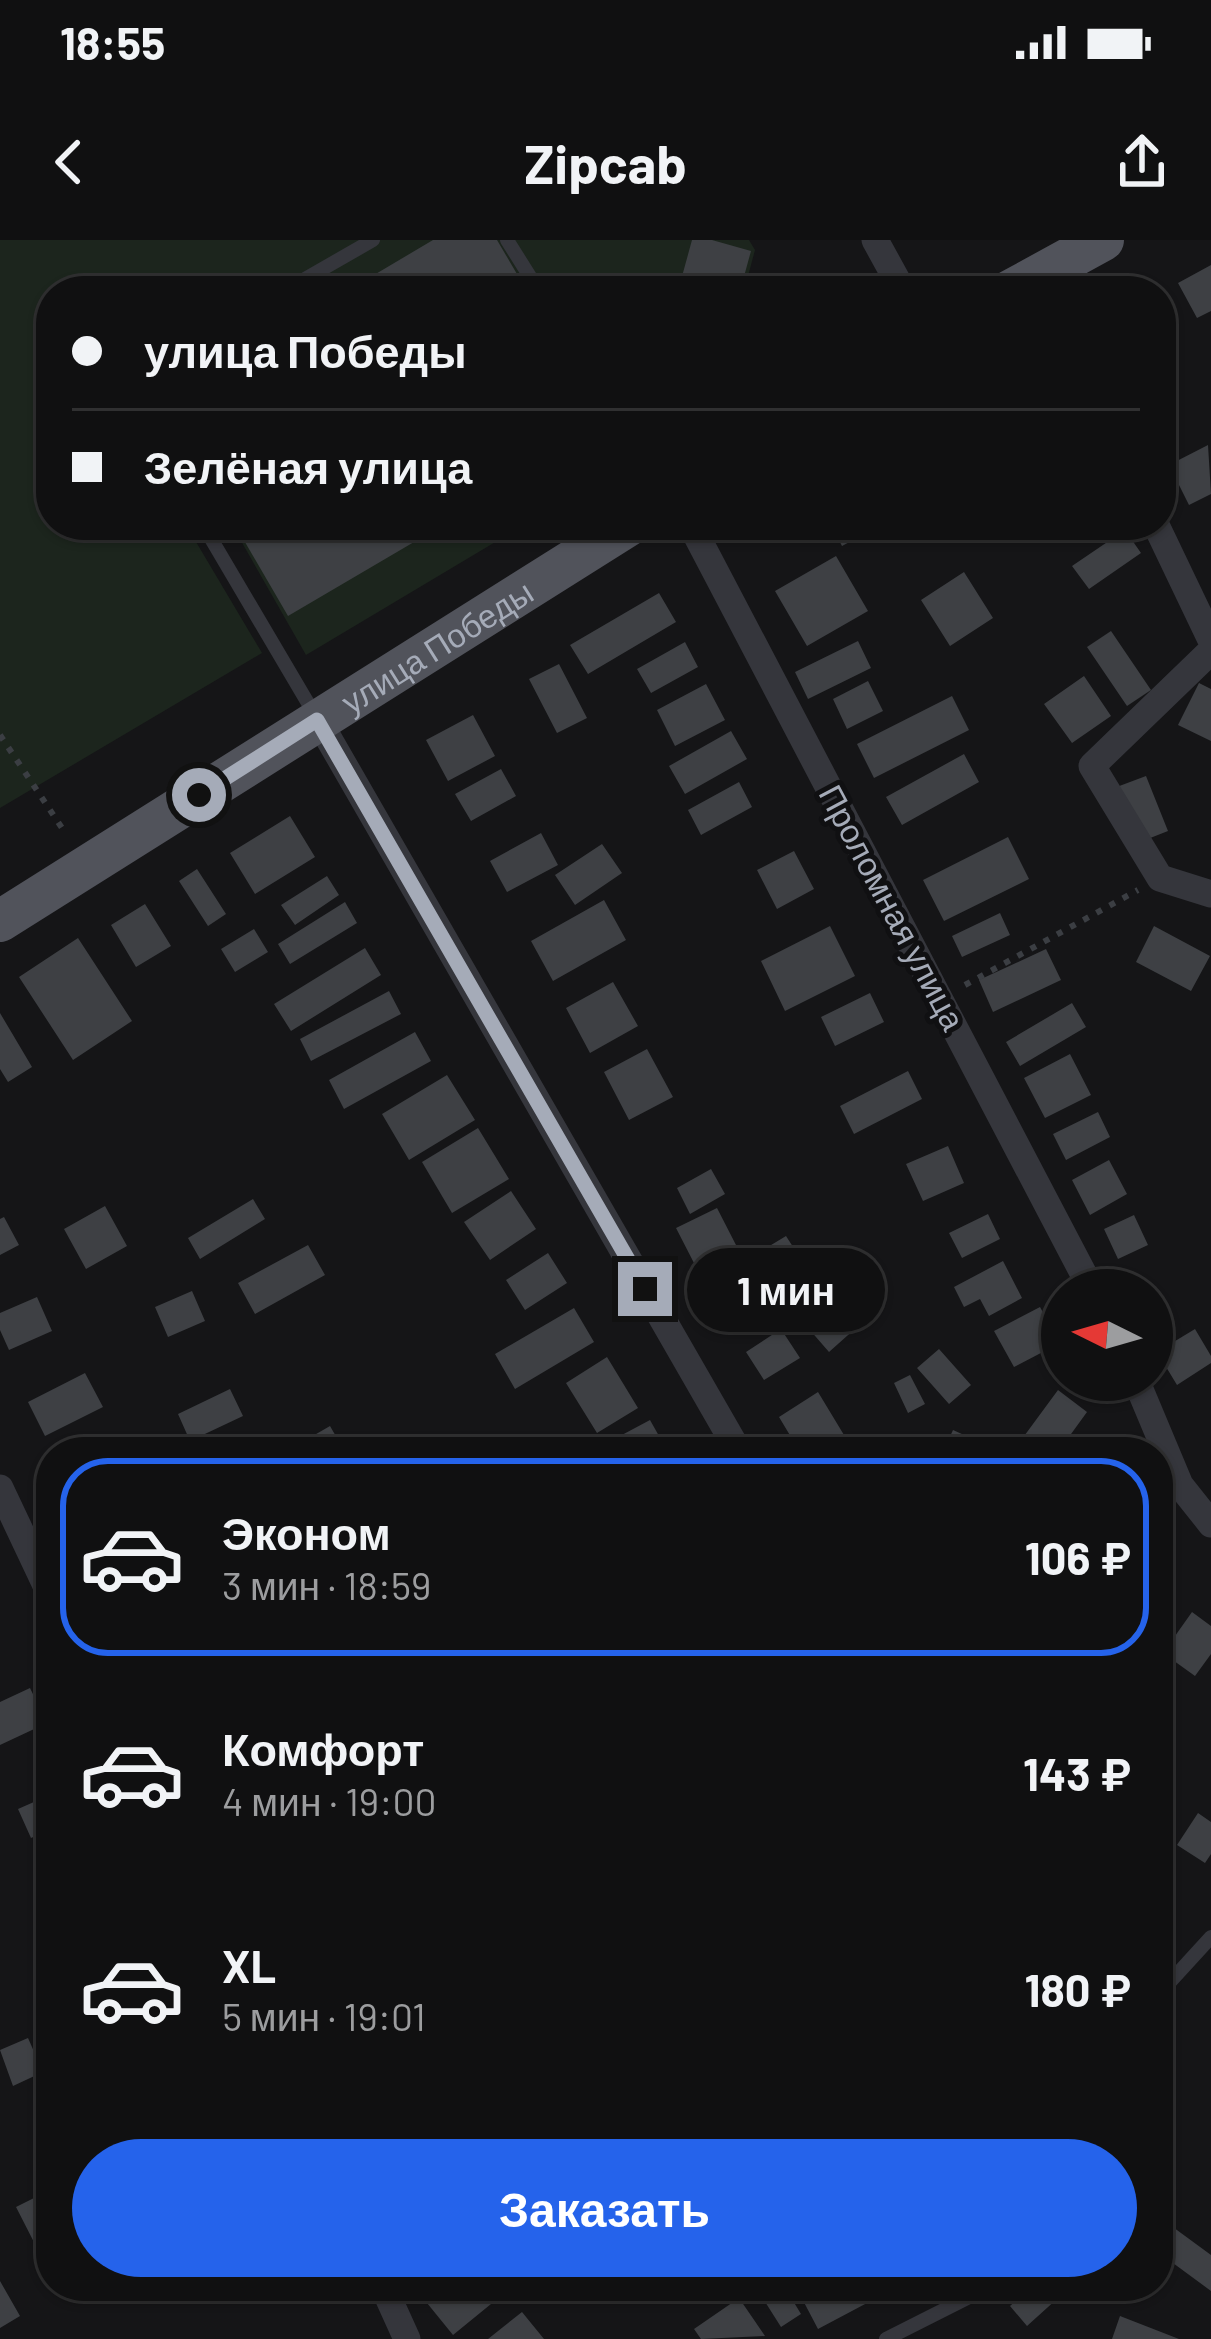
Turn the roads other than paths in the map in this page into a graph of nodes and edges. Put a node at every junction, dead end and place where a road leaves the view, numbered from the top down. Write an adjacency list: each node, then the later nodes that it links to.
1 (373, 240): 5 (lane)
2 (507, 240): 6 (lane)
3 (875, 240): 7 (street)
4 (1103, 240): 8 (main road)
5 (310, 276)
6 (530, 276)
7 (895, 276)
8 (1045, 276)
9 (212, 540): 15 (lane)
10 (605, 540): 15 (main road, улица Победы)
11 (699, 540): 18 (street, Проломная улица)
12 (1163, 540): 13 (street)
13 (1211, 640)
14 (1211, 651): 16 (street)
15 (317, 720): 17 (main road, улица Победы); 20 (street)
16 (1211, 894)
17 (0, 921)
18 (1081, 1269)
19 (1145, 1401): 21 (street)
20 (730, 1437)
21 (1160, 1437)
22 (1173, 1468): 24 (street)
23 (0, 1488): 25 (street)
24 (1211, 1524)
25 (36, 1564)
26 (1211, 1937): 27 (lane)
27 (1173, 1979)
28 (390, 2301): 30 (street)
29 (961, 2301): 31 (lane)
30 (407, 2339)
31 (886, 2339)

